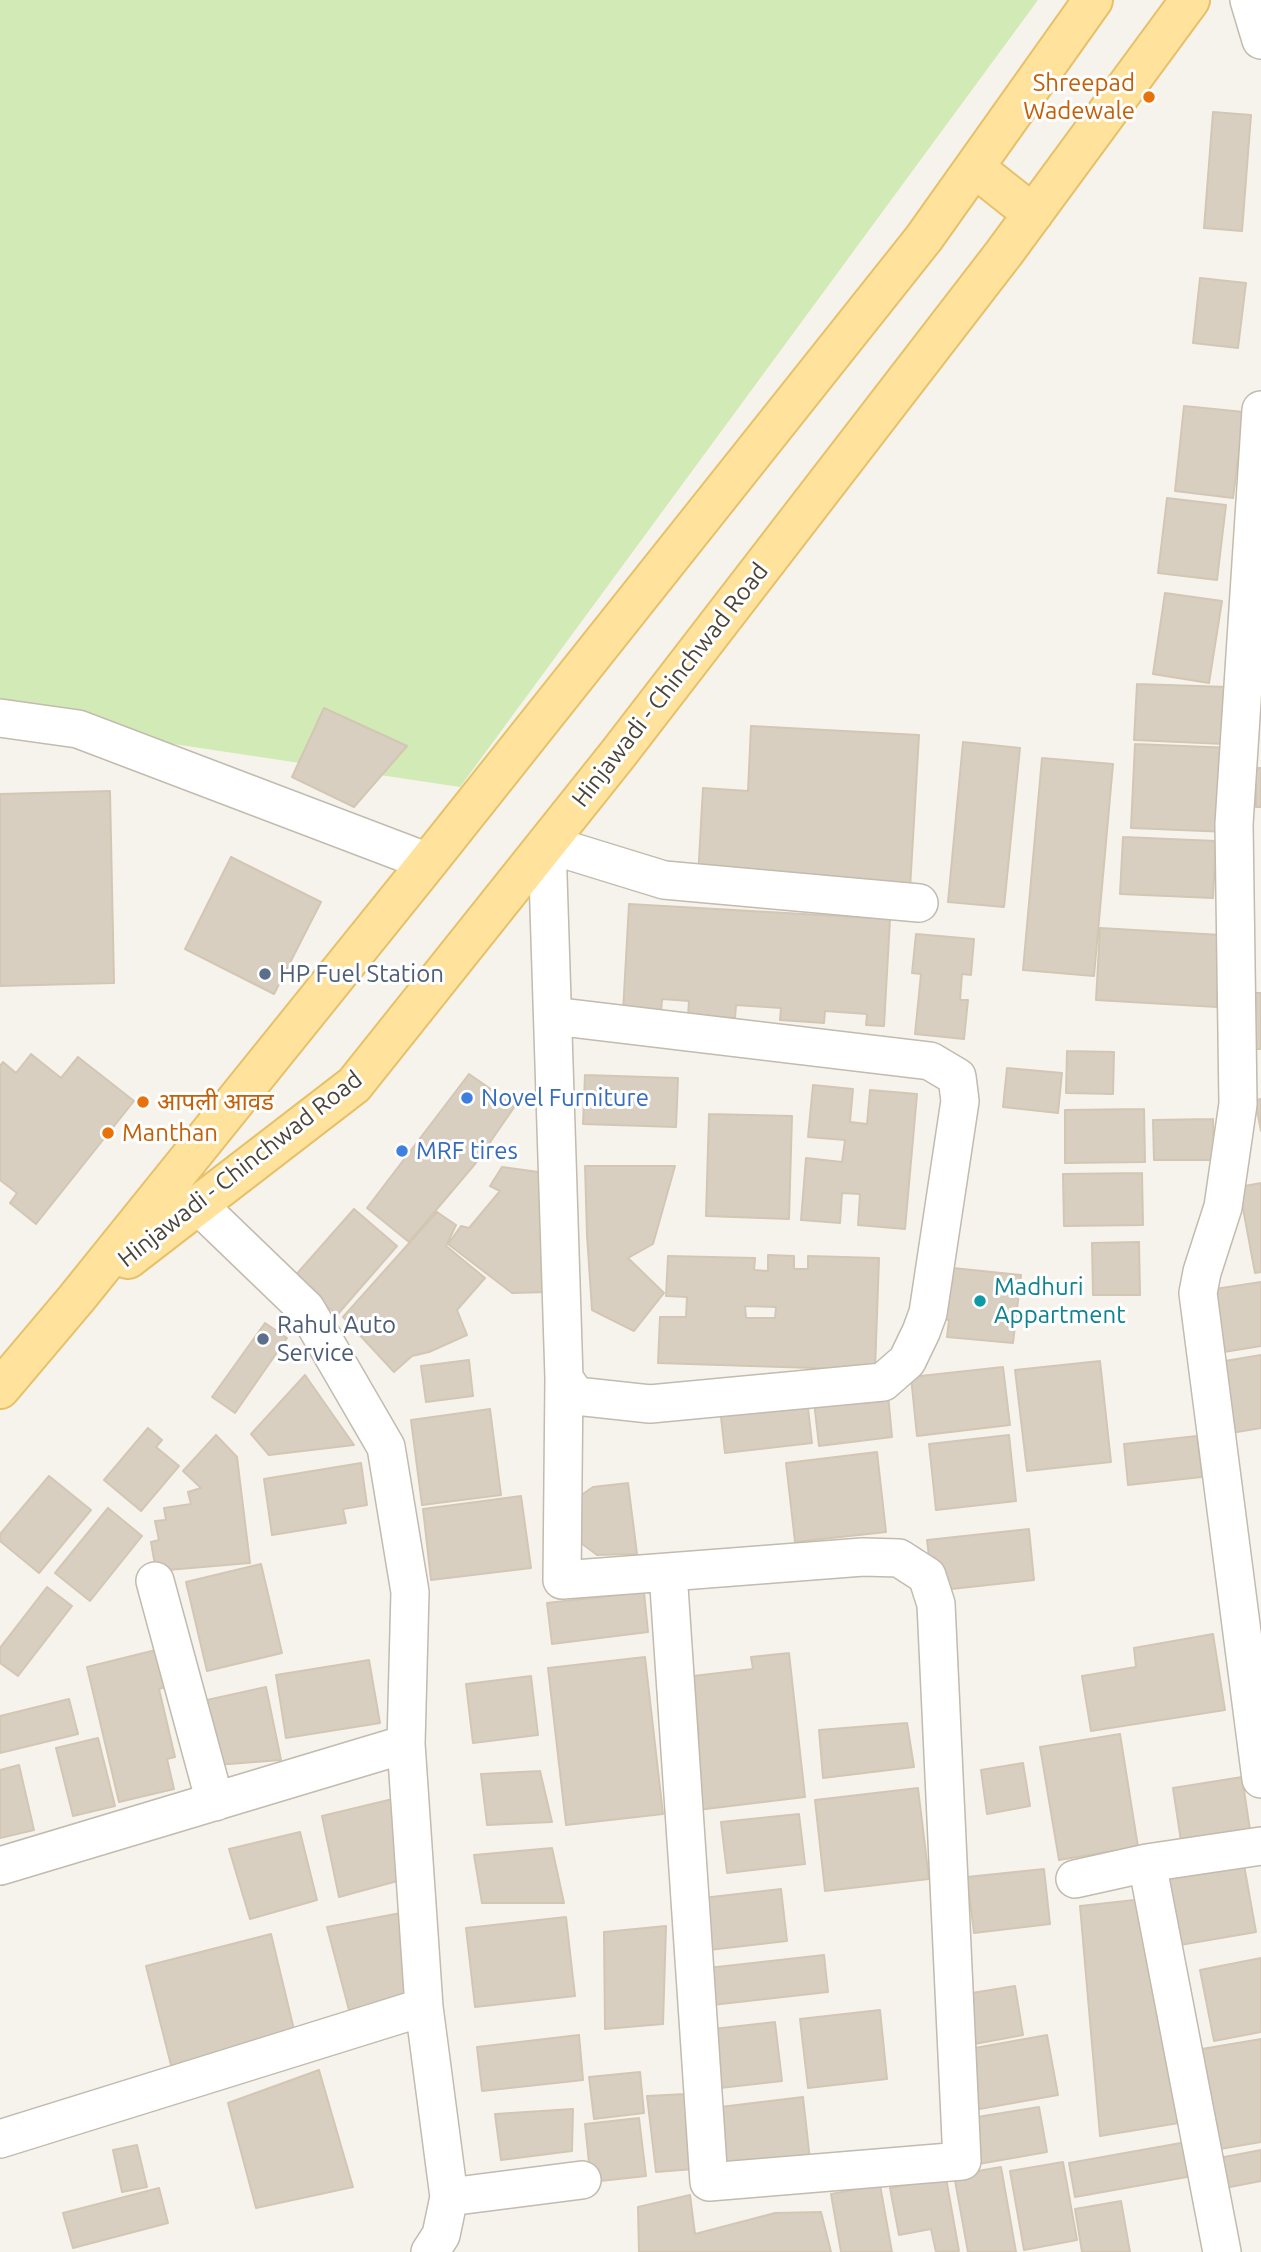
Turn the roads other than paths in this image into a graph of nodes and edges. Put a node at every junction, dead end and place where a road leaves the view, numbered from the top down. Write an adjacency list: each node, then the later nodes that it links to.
1 (1093, 0): 5 (main road, Hinjawadi - Chinchwad Road)
2 (1190, 0): 6 (main road, Hinjawadi - Chinchwad Road)
3 (1249, 0): 4 (street)
4 (1261, 40)
5 (975, 168): 6 (main road); 10 (main road, Hinjawadi - Chinchwad Road)
6 (1033, 214): 9 (main road, Hinjawadi - Chinchwad Road)
7 (1261, 410): 20 (street)
8 (0, 718): 10 (street)
9 (547, 844): 11 (street); 12 (street); 13 (main road, Hinjawadi - Chinchwad Road)
10 (428, 862): 14 (main road, Hinjawadi - Chinchwad Road)
11 (919, 904)
12 (553, 1016): 15 (street); 15 (street)
13 (198, 1205): 14 (main road, Hinjawadi - Chinchwad Road); 19 (street)
14 (76, 1299): 16 (main road, Hinjawadi - Chinchwad Road)
15 (564, 1378): 17 (street)
16 (0, 1390)
17 (668, 1572): 17 (street)
18 (155, 1580): 21 (street)
19 (406, 1744): 21 (street); 26 (street)
20 (1261, 1779)
21 (215, 1802): 24 (street)
22 (1261, 1846): 23 (street)
23 (1147, 1863): 25 (street); 31 (street)
24 (0, 1866)
25 (1074, 1879)
26 (424, 2007): 27 (street); 29 (street)
27 (0, 2139)
28 (582, 2180): 29 (street)
29 (449, 2197): 30 (street)
30 (430, 2252)
31 (1222, 2252)

